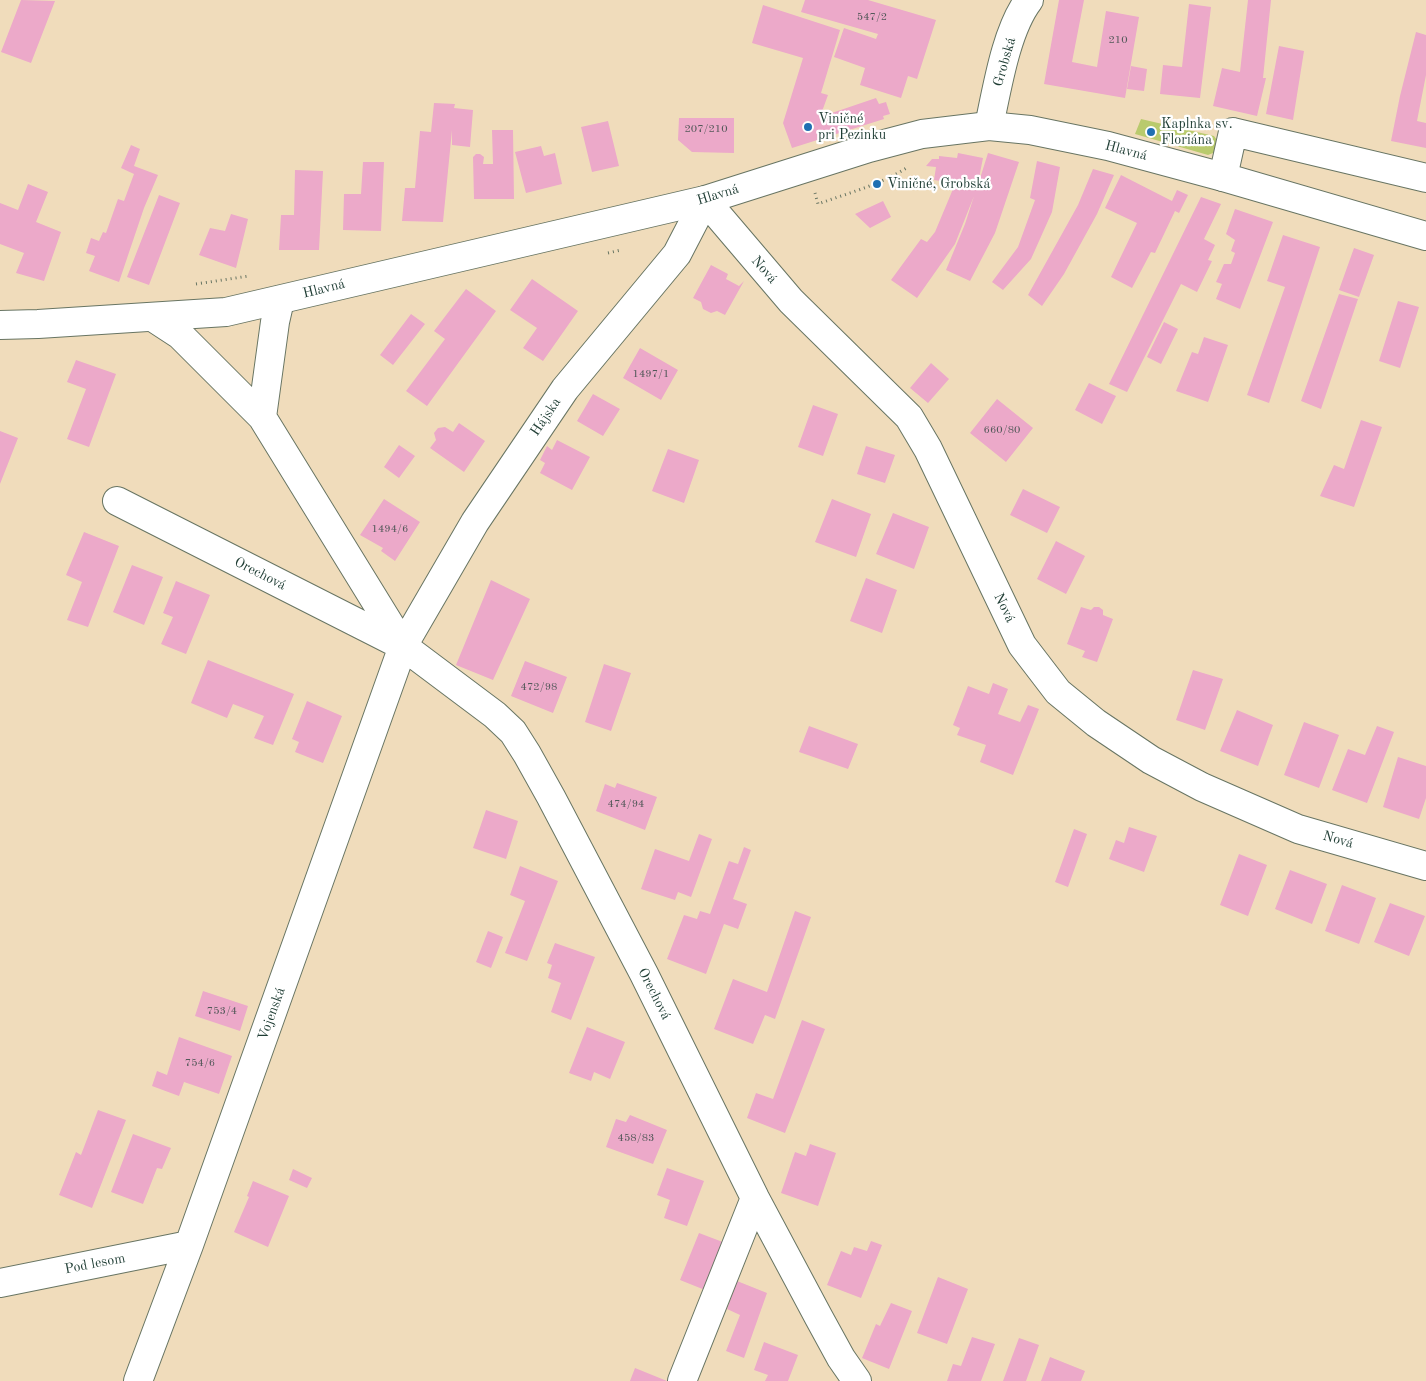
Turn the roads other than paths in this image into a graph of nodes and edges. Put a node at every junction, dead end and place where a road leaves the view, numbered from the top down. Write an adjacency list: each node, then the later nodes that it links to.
1 (1029, 0): 2 (street, Grobská)
2 (990, 126): 3 (street, Hlavná); 5 (street, Hlavná)
3 (1223, 177): 4 (street); 6 (street, Hlavná)
4 (1426, 178)
5 (705, 200): 7 (street, Hlavná); 12 (street, Hájska); 13 (street, Nová)
6 (1426, 236)
7 (280, 300): 8 (street, Hlavná); 10 (street)
8 (154, 318): 9 (street, Hlavná); 10 (street, Orechová)
9 (0, 325)
10 (262, 417): 12 (street, Orechová)
11 (117, 501): 12 (street, Orechová)
12 (403, 646): 14 (street, Orechová); 15 (street, Vojenská)
13 (1426, 866)
14 (755, 1198): 18 (street); 19 (street, Orechová)
15 (189, 1245): 16 (street, Pod lesom); 17 (street, Vojenská)
16 (0, 1282)
17 (138, 1381)
18 (682, 1381)
19 (857, 1381)

